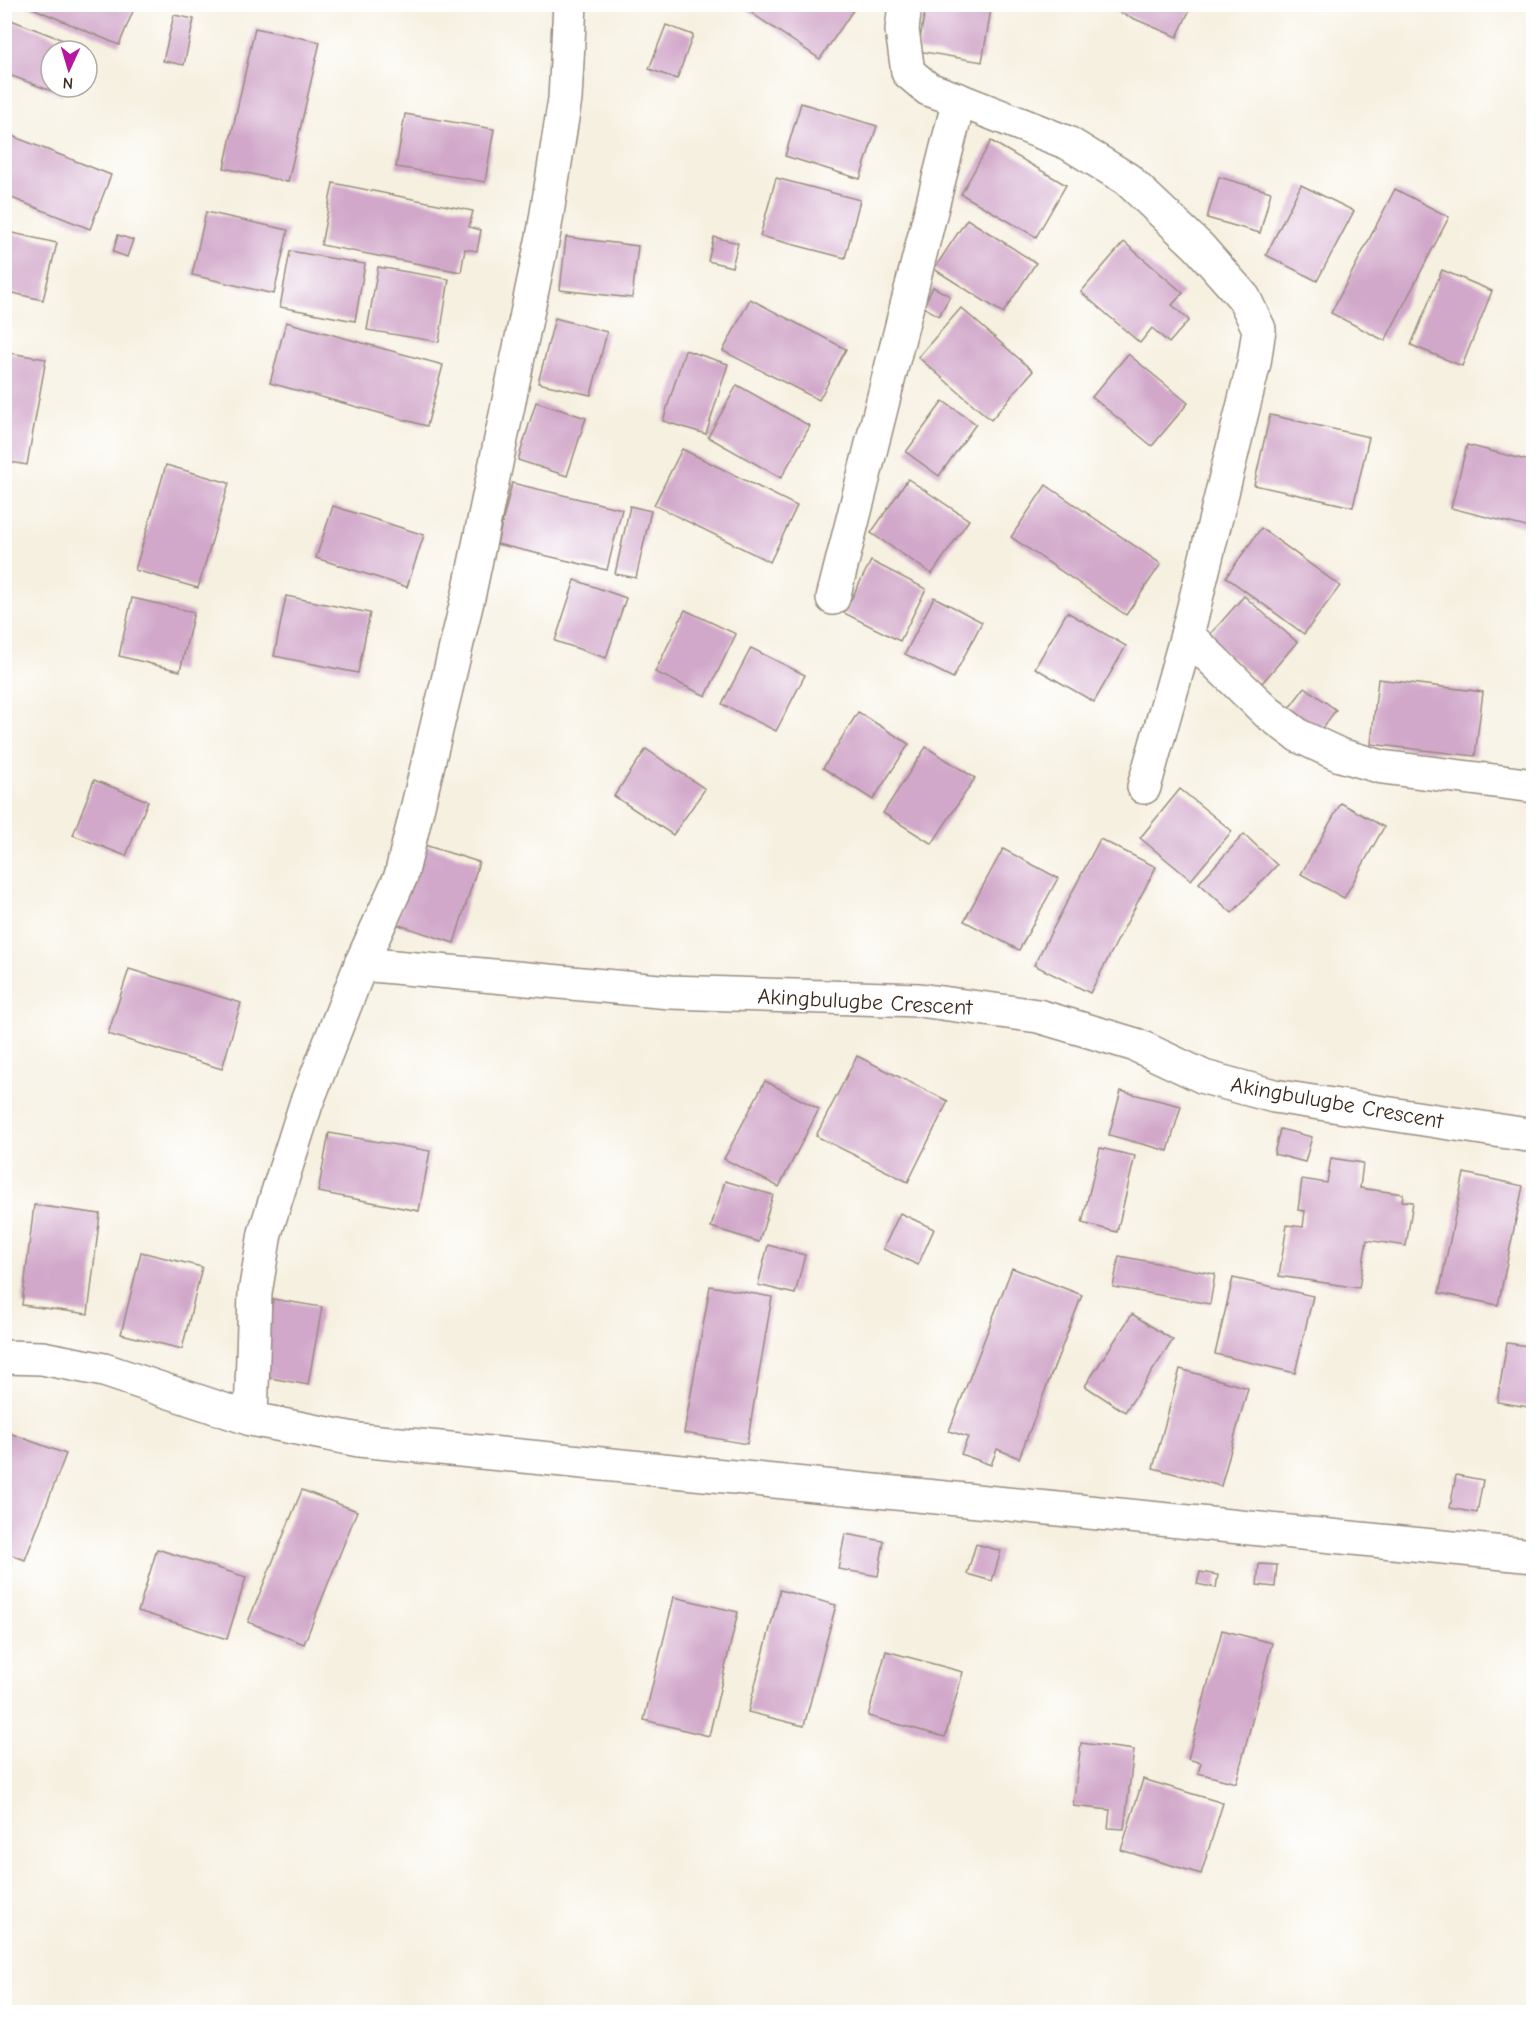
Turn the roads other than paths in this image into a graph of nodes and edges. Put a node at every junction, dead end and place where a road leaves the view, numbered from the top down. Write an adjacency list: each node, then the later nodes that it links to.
1 (570, 4): 8 (street)
2 (905, 4): 3 (street)
3 (959, 100): 4 (street); 5 (street)
4 (833, 598)
5 (1187, 635): 6 (street); 7 (street)
6 (1533, 786)
7 (1144, 787)
8 (361, 964): 9 (street, Akingbulugbe Crescent); 11 (street)
9 (1533, 1136)
10 (4, 1357): 11 (street)
11 (251, 1419): 12 (street)
12 (1533, 1556)

